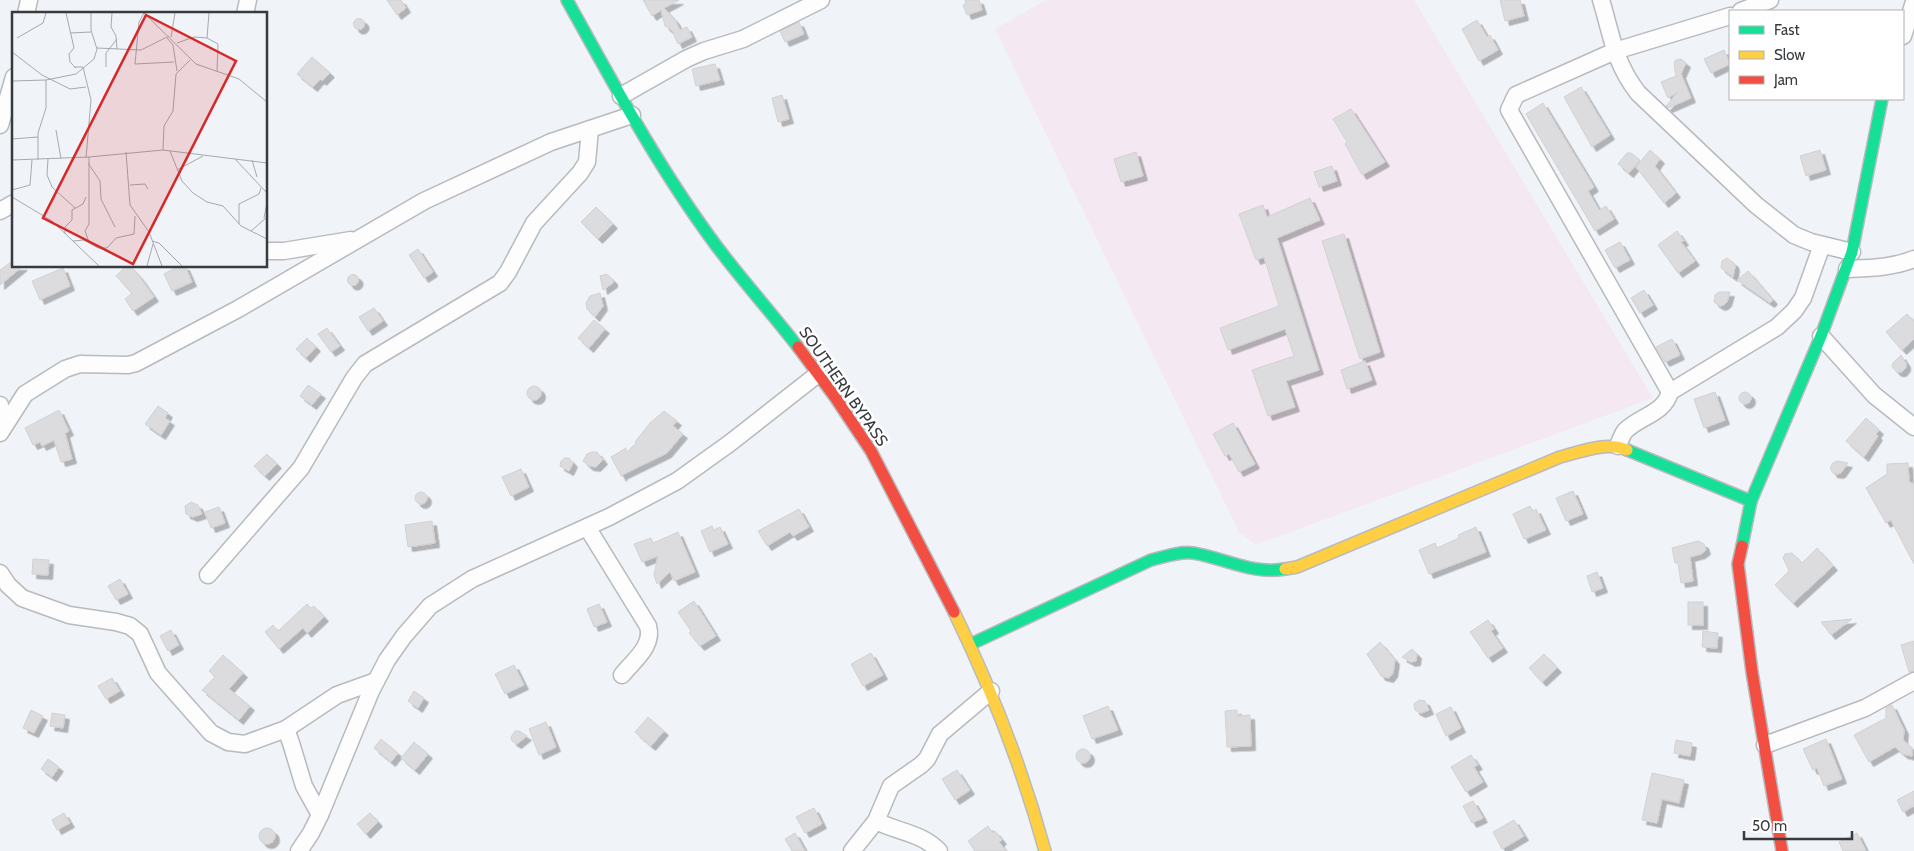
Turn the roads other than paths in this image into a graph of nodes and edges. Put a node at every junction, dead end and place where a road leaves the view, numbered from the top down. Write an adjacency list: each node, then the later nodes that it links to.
1 (567, 0): 11 (street, SOUTHERN BYPASS)
2 (821, 0): 11 (street)
3 (1601, 0): 9 (street)
4 (1770, 0): 6 (street)
5 (1914, 2): 8 (street)
6 (1744, 10)
7 (1729, 16): 9 (street)
8 (1904, 33)
9 (1615, 51): 19 (street); 26 (street)
10 (12, 85): 14 (street)
11 (621, 96): 13 (street, SOUTHERN BYPASS)
12 (1882, 100): 21 (street)
13 (632, 115): 15 (street); 25 (street, SOUTHERN BYPASS)
14 (0, 125)
15 (590, 130): 18 (street); 34 (street)
16 (12, 204): 17 (street)
17 (0, 211)
18 (360, 239): 20 (street); 29 (street)
19 (1822, 245): 21 (street); 26 (street)
20 (268, 251)
21 (1852, 252): 23 (street)
22 (1914, 259): 23 (street)
23 (1847, 268): 24 (street)
24 (1821, 336): 28 (street); 31 (street)
25 (818, 374): 32 (street); 35 (street, SOUTHERN BYPASS)
26 (1670, 392): 30 (street)
27 (0, 405): 29 (street)
28 (1914, 427)
29 (0, 431)
30 (1618, 446): 31 (street); 35 (street)
31 (1751, 501): 41 (street)
32 (587, 527): 36 (street); 37 (street)
33 (0, 573): 40 (street)
34 (208, 575)
35 (971, 644): 39 (street, SOUTHERN BYPASS)
36 (622, 675)
37 (376, 681): 40 (street); 42 (street)
38 (1914, 681): 41 (street)
39 (991, 691): 43 (street); 47 (street, SOUTHERN BYPASS)
40 (286, 729): 42 (street)
41 (1765, 744): 48 (street)
42 (320, 815): 44 (street)
43 (876, 821): 45 (street); 46 (street)
44 (299, 851)
45 (852, 851)
46 (939, 851)
47 (1045, 851)
48 (1782, 851)

